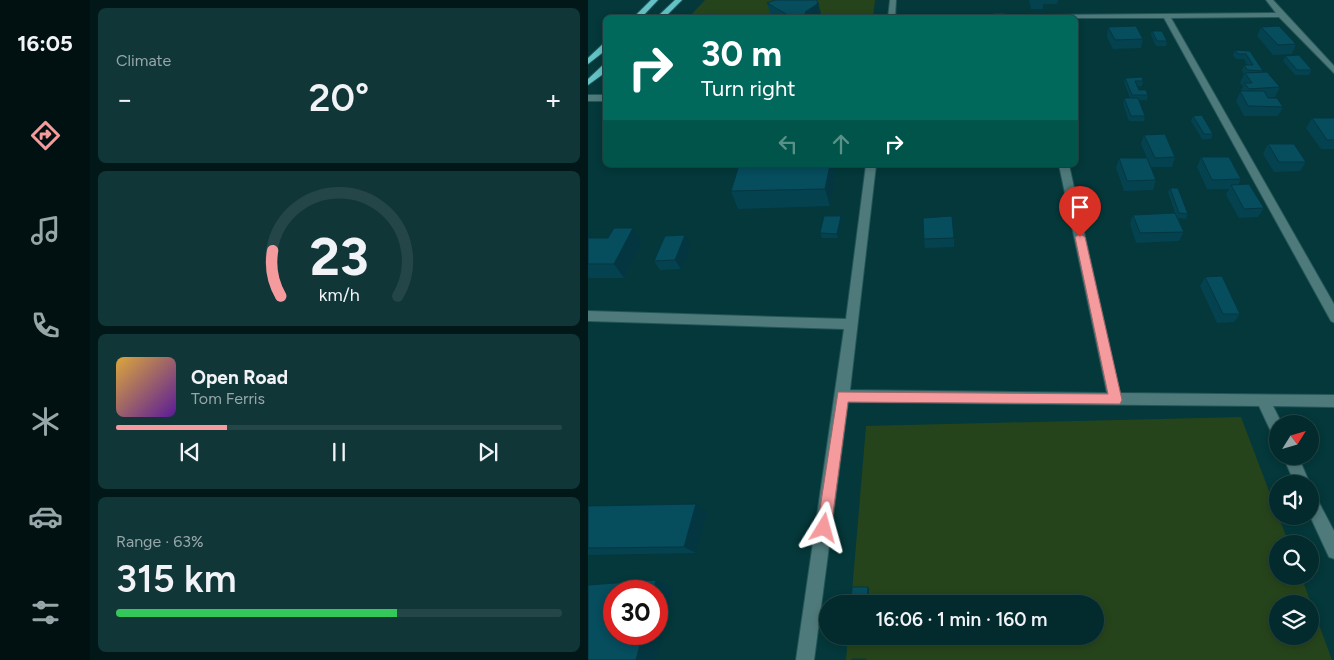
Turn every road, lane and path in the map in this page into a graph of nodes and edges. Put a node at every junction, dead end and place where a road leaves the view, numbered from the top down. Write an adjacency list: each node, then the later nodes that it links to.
1 (655, 0): 5 (main road)
2 (678, 0): 6 (main road)
3 (893, 0): 7 (street)
4 (1269, 0): 9 (street)
5 (639, 15)
6 (662, 15)
7 (891, 15)
8 (1166, 15): 9 (street); 10 (street); 21 (street)
9 (1281, 15): 13 (street)
10 (1078, 16)
11 (603, 49): 12 (main road)
12 (588, 62)
13 (1333, 69)
14 (603, 70): 15 (main road)
15 (588, 83)
16 (588, 98): 17 (street)
17 (603, 98)
18 (871, 167): 22 (street)
19 (1064, 167): 24 (street)
20 (588, 316): 22 (street)
21 (1334, 318)
22 (852, 324): 23 (street)
23 (842, 396): 24 (street); 30 (street)
24 (1115, 400): 26 (street)
25 (1334, 401): 26 (street)
26 (1264, 402): 27 (street)
27 (1270, 415)
28 (1319, 519): 29 (street)
29 (1334, 551)
30 (805, 660)

